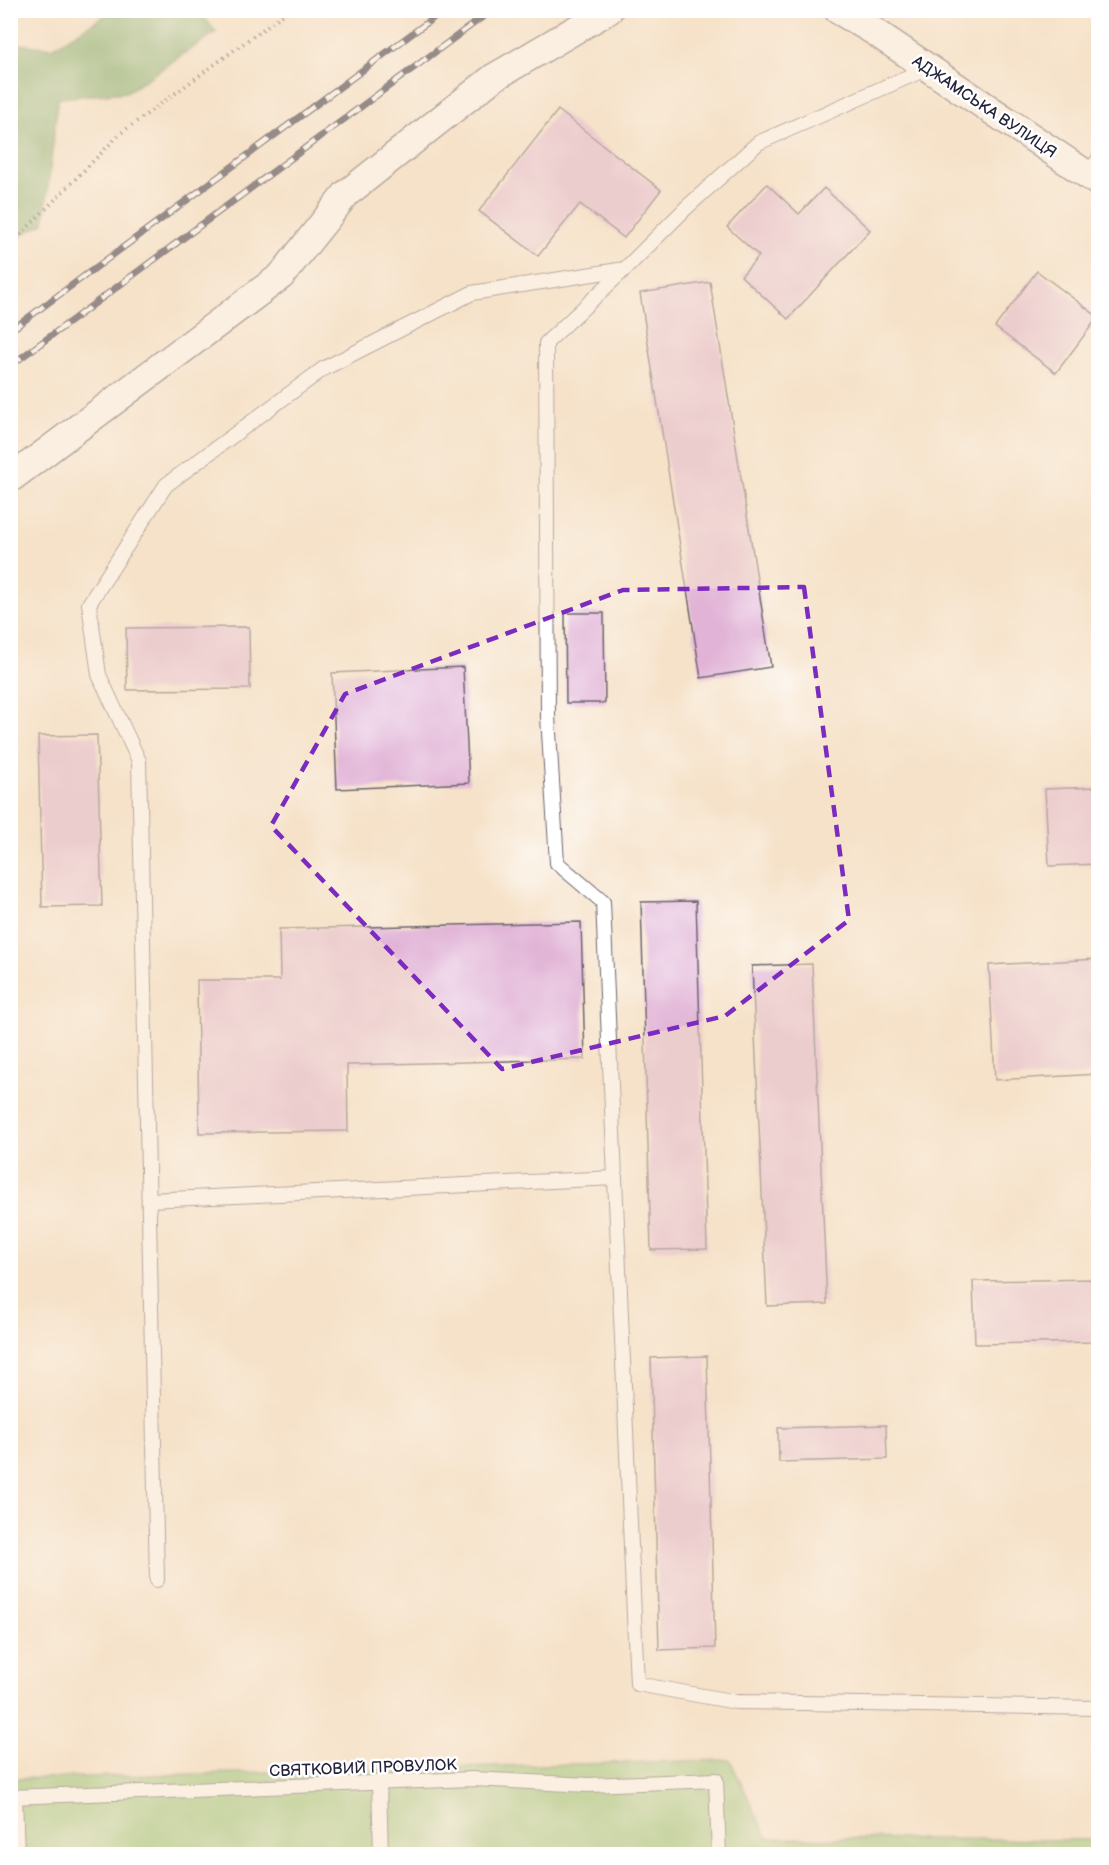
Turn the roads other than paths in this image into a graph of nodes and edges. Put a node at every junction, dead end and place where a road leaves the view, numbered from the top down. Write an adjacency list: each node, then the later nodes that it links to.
1 (609, 10): 6 (street)
2 (838, 10): 3 (street, АДЖАМСЬКА ВУЛИЦЯ)
3 (928, 68): 4 (street, АДЖАМСЬКА ВУЛИЦЯ); 5 (lane)
4 (1094, 172)
5 (625, 269): 7 (lane); 8 (lane)
6 (10, 479)
7 (615, 1178): 8 (lane); 10 (lane)
8 (149, 1200): 9 (lane)
9 (157, 1580)
10 (1098, 1708)
11 (379, 1783): 12 (lane, СВЯТКОВИЙ ПРОВУЛОК); 14 (lane); 15 (lane, СВЯТКОВИЙ ПРОВУЛОК)
12 (13, 1797): 13 (lane)
13 (17, 1854)
14 (381, 1854)
15 (720, 1854)

